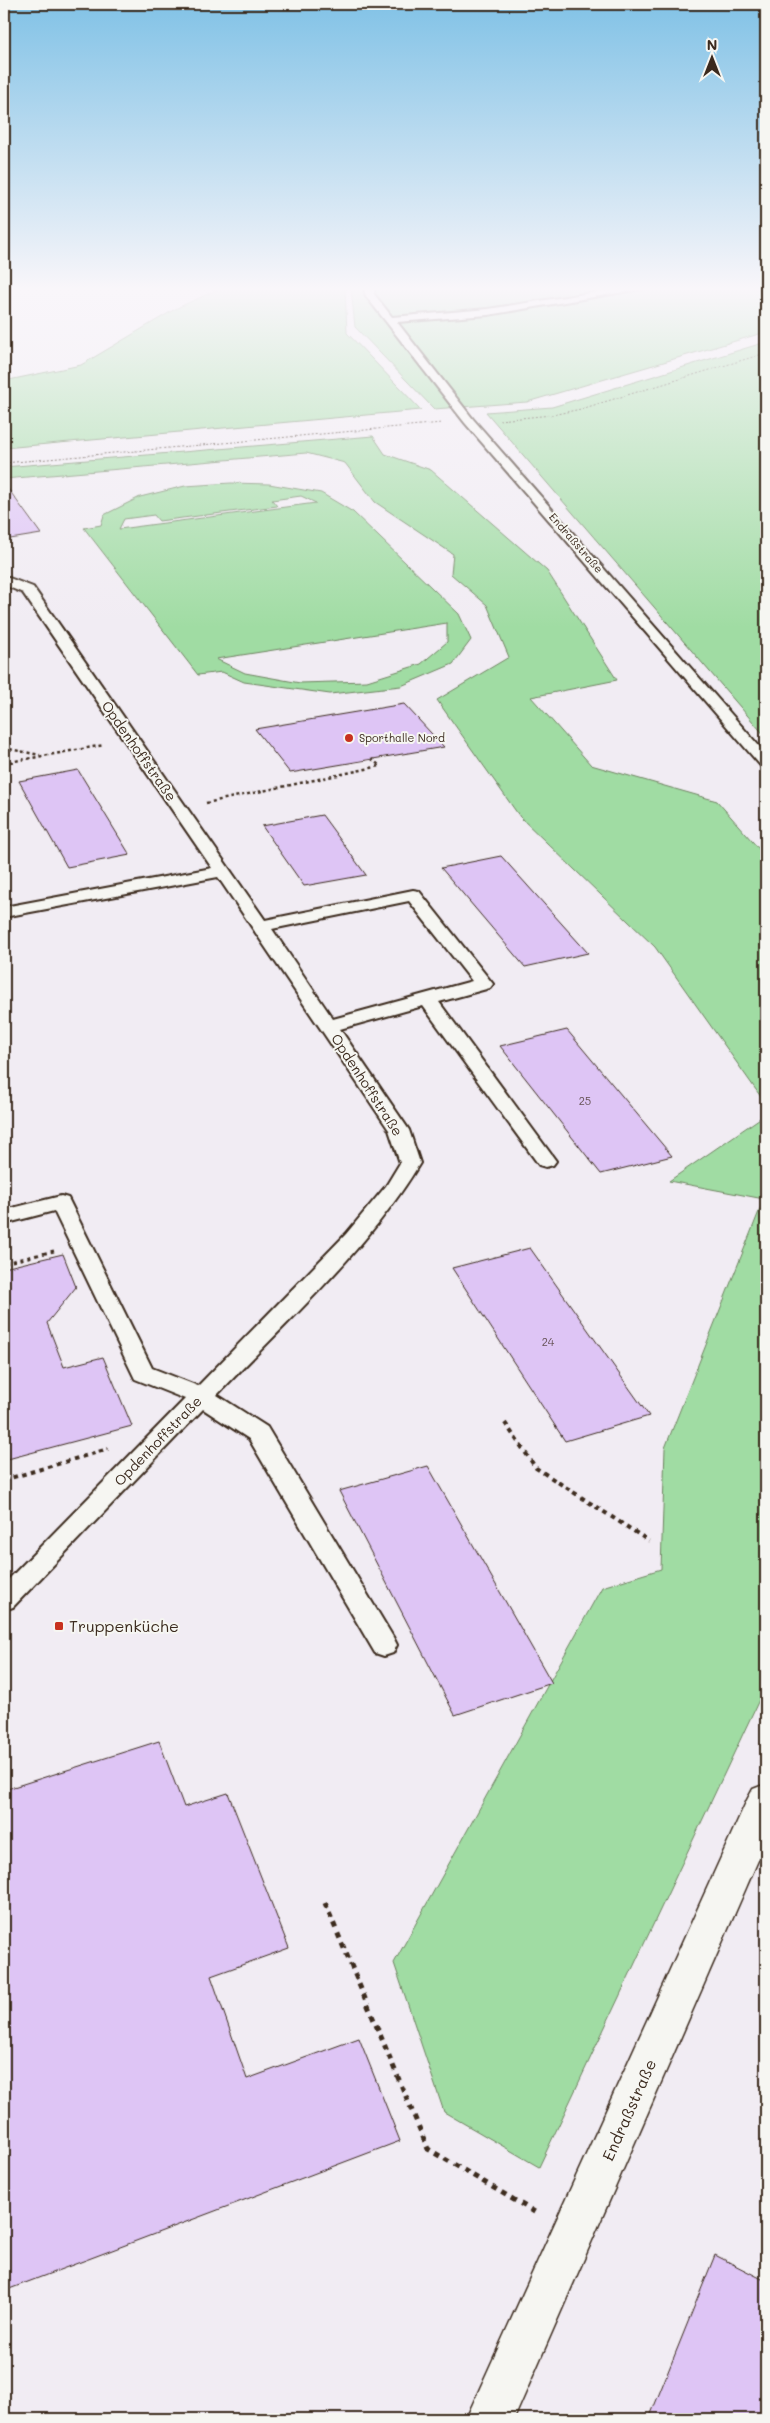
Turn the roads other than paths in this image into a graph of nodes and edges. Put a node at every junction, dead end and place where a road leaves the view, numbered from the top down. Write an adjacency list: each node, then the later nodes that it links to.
1 (453, 401): 3 (lane, Endraßstraße)
2 (4, 580): 4 (lane, Opdenhoffstraße)
3 (766, 763)
4 (222, 871): 5 (lane); 6 (lane, Opdenhoffstraße)
5 (4, 912)
6 (261, 926): 7 (lane); 8 (lane, Opdenhoffstraße)
7 (427, 999): 8 (lane); 9 (lane)
8 (329, 1026): 11 (lane, Opdenhoffstraße)
9 (546, 1161)
10 (4, 1217): 11 (lane)
11 (201, 1396): 12 (lane, Opdenhoffstraße); 13 (lane)
12 (4, 1600)
13 (384, 1645)
14 (766, 1800): 15 (street, Endraßstraße)
15 (490, 2419)

